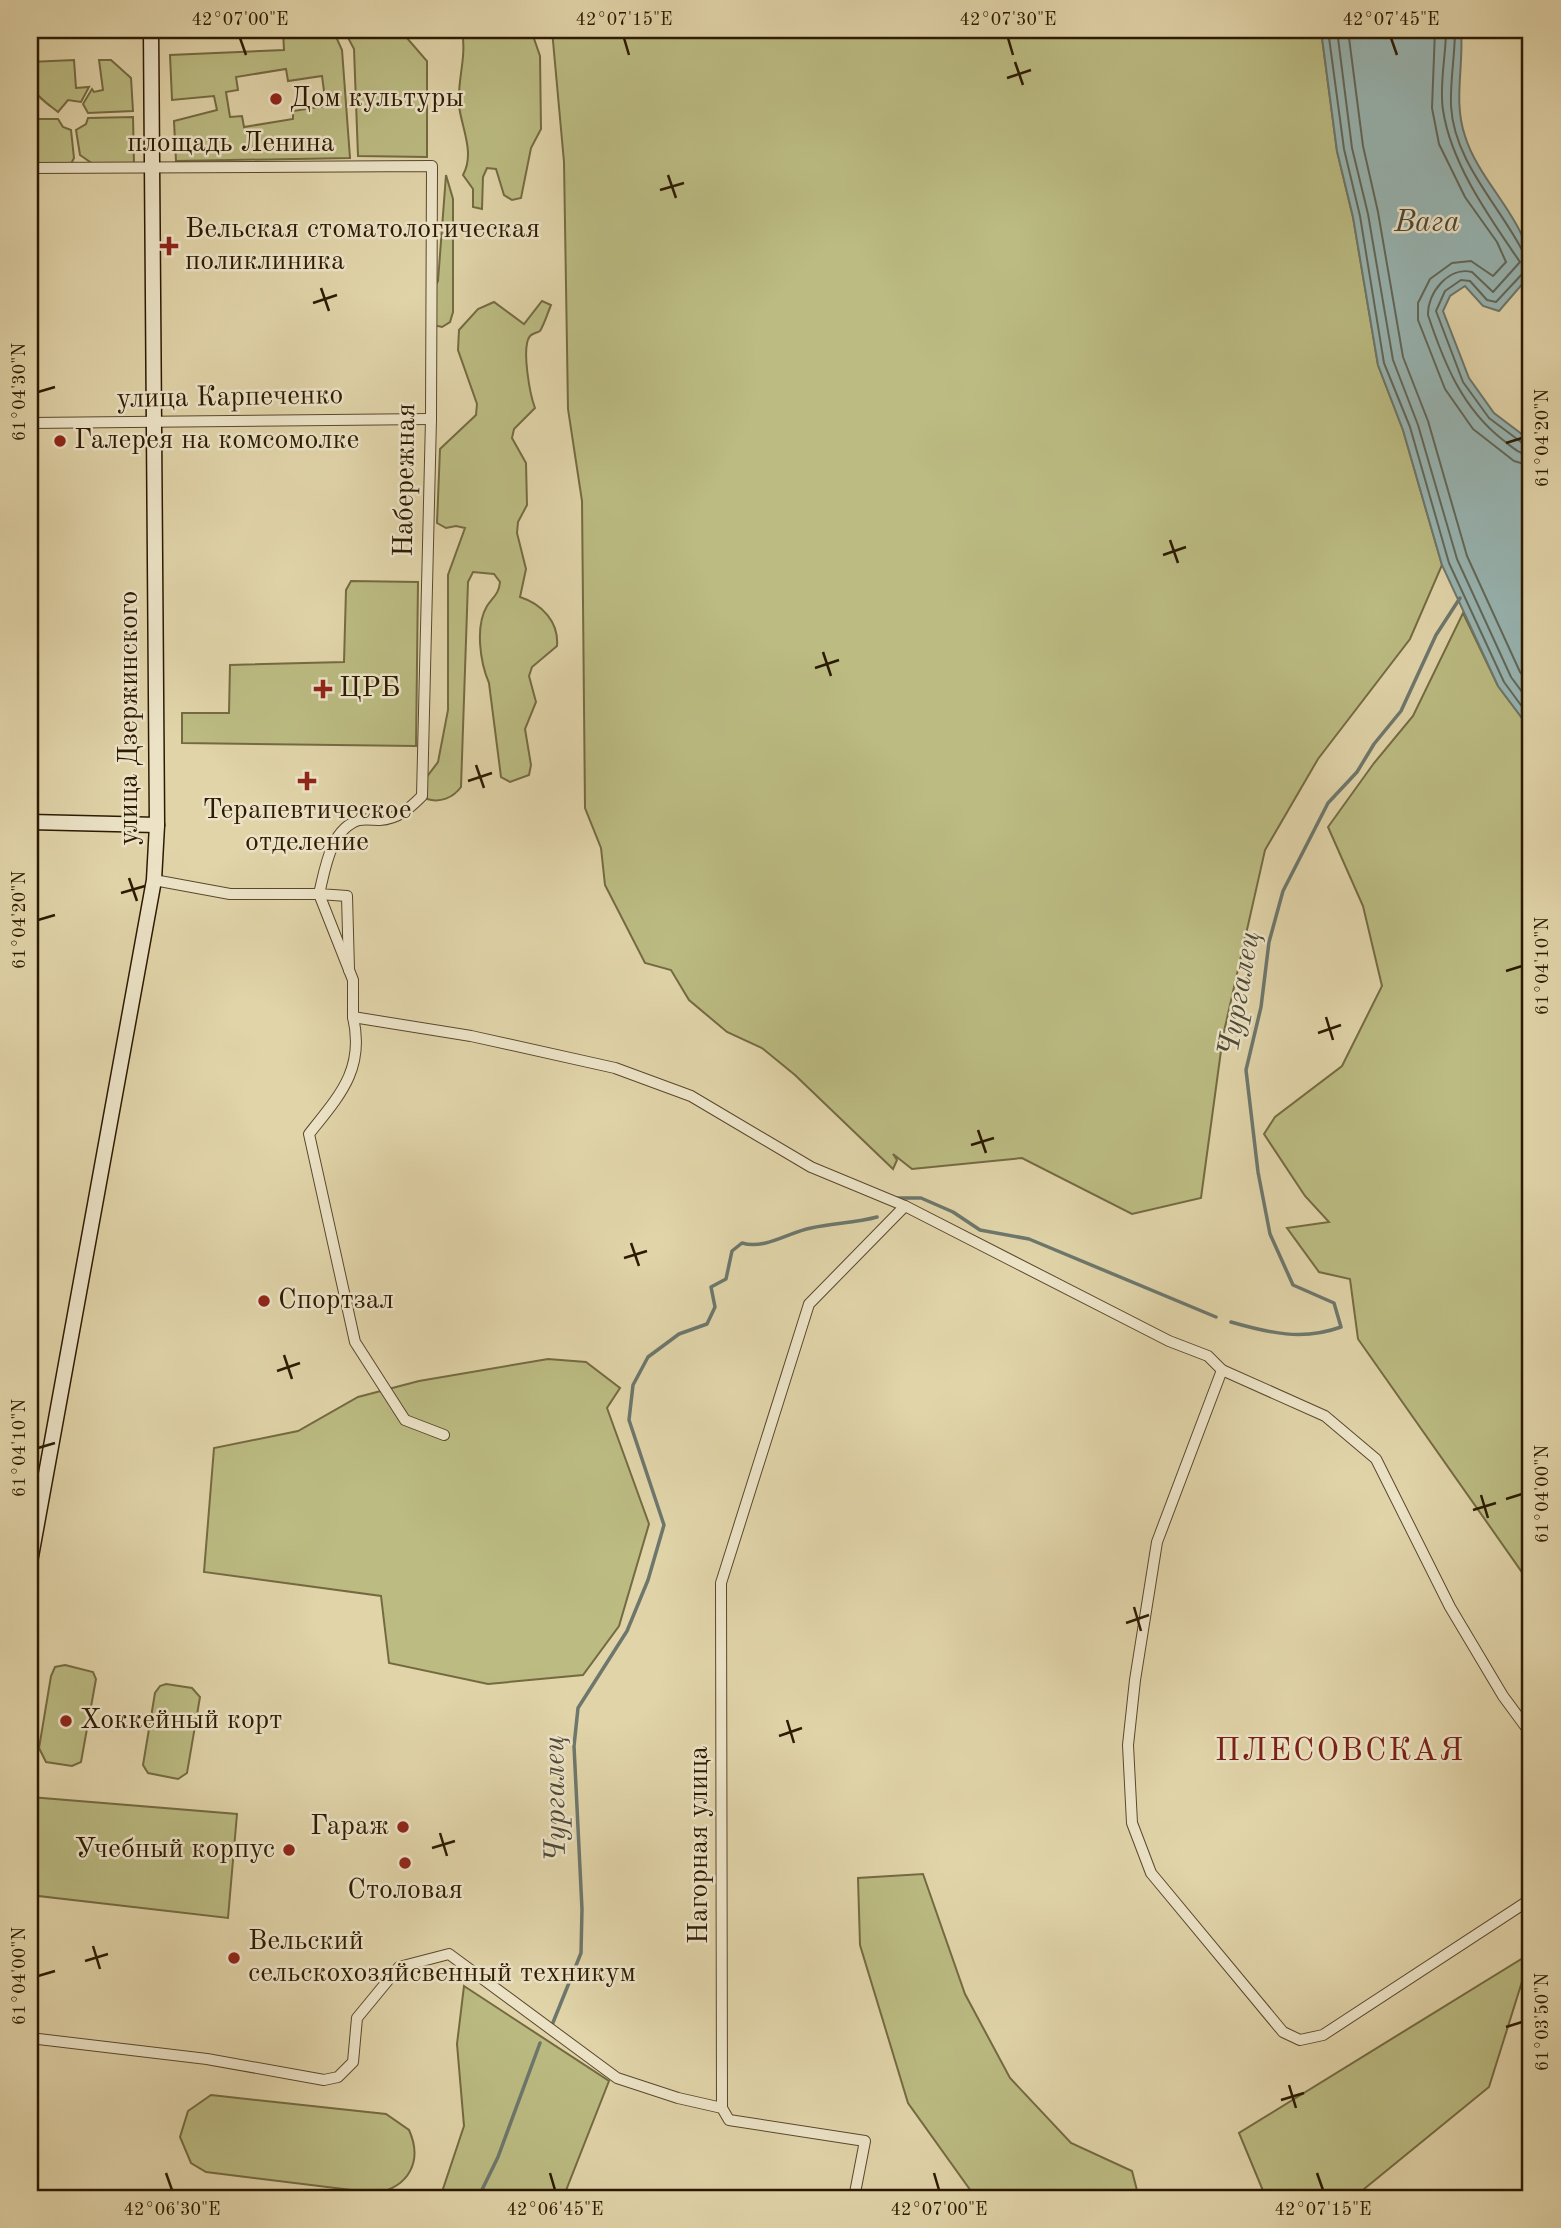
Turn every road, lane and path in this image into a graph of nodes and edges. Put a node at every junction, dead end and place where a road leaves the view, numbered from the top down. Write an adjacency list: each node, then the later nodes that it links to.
1 (152, 30): 3 (main road, улица Дзержинского)
2 (432, 166): 3 (street, площадь Ленина); 5 (street, Набережная)
3 (151, 167): 4 (street, площадь Ленина); 6 (main road, улица Дзержинского)
4 (30, 168)
5 (430, 418): 6 (street, улица Карпеченко); 11 (street, Набережная)
6 (154, 421): 7 (street, улица Карпеченко); 9 (main road, улица Дзержинского)
7 (30, 423)
8 (30, 822): 9 (main road)
9 (157, 825): 10 (main road, улица Дзержинского)
10 (154, 880): 11 (street); 17 (main road, улица Дзержинского)
11 (319, 894): 12 (street); 12 (street)
12 (349, 970): 13 (street)
13 (353, 1017): 14 (street); 16 (street)
14 (905, 1206): 15 (street); 22 (street, Нагорная улица)
15 (1222, 1370): 19 (street); 20 (street)
16 (444, 1435)
17 (34, 1511): 18 (main road, улица Дзержинского)
18 (30, 1562)
19 (1531, 1734)
20 (1531, 1899)
21 (30, 2038): 22 (street)
22 (722, 2108): 23 (street)
23 (854, 2198)

